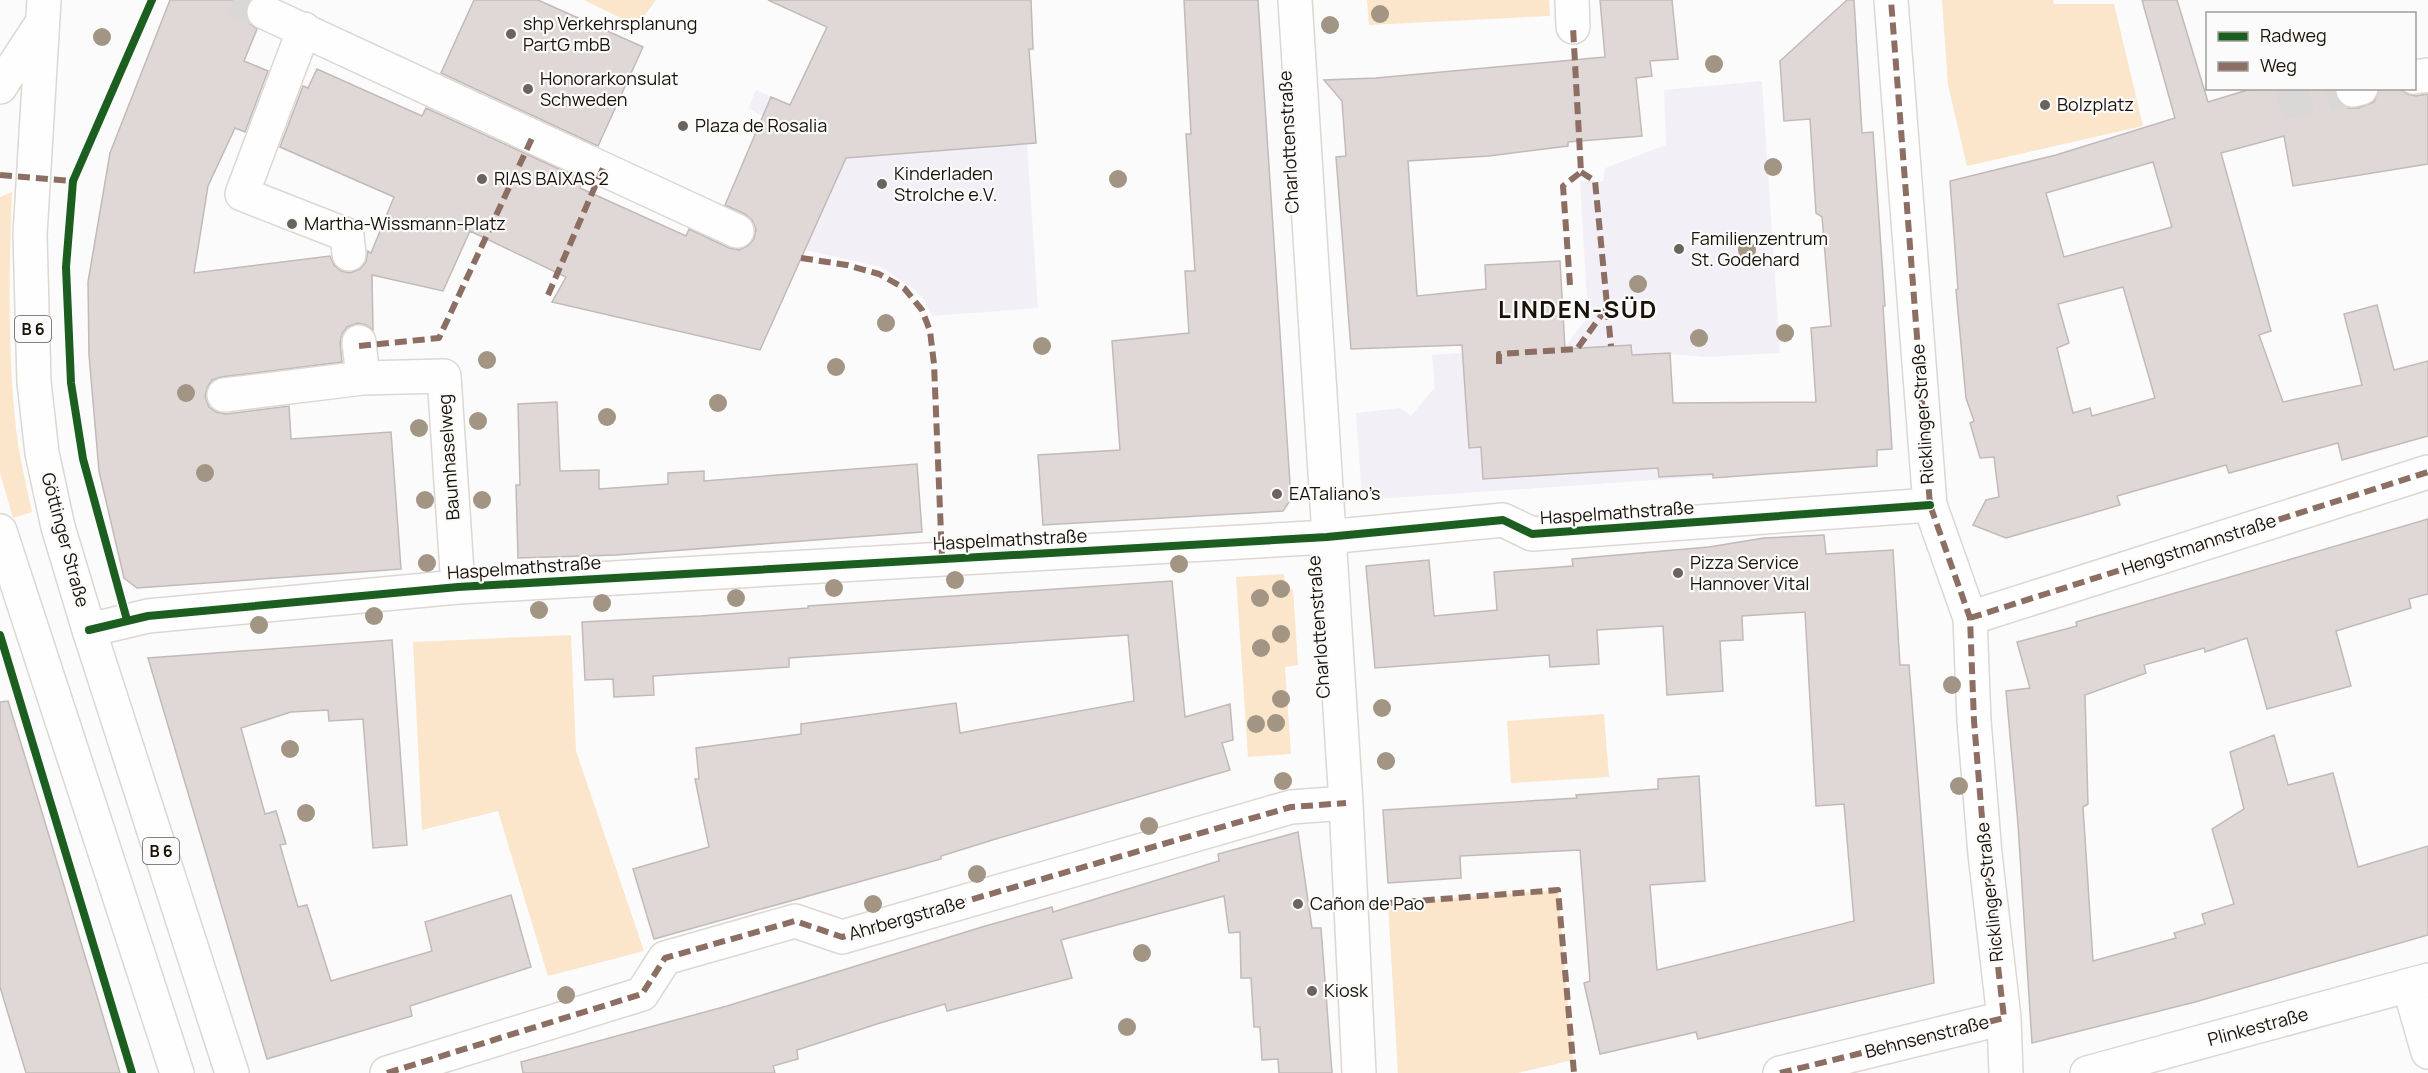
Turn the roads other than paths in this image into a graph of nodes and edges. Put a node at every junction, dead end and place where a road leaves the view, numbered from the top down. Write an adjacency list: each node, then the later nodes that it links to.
1 (1295, 0): 15 (street, Charlottenstraße)
2 (1891, 0): 13 (street, Ricklinger Straße)
3 (46, 7): 6 (street, B 6); 18 (street, Göttinger Straße / B 6)
4 (264, 12): 5 (street)
5 (304, 29): 7 (street); 8 (street)
6 (0, 87)
7 (737, 231)
8 (349, 254)
9 (359, 342): 10 (street)
10 (384, 372): 11 (street, Baumhaselweg); 16 (street, Baumhaselweg)
11 (224, 395)
12 (2428, 472): 17 (street, Hengstmannstraße)
13 (1930, 505): 15 (street, Haspelmathstraße); 17 (street, Ricklinger Straße)
14 (0, 531): 23 (street)
15 (1327, 537): 16 (street, Haspelmathstraße); 19 (street, Charlottenstraße)
16 (458, 587): 18 (street, Haspelmathstraße)
17 (1970, 618): 21 (street, Ricklinger Straße)
18 (89, 630): 24 (street, Göttinger Straße / B 6)
19 (1346, 803): 25 (street, Ahrbergstraße); 26 (street, Charlottenstraße)
20 (2419, 983): 22 (street); 29 (street, Plinkestraße)
21 (2004, 1018): 27 (street, Behnsenstraße); 28 (street, Ricklinger Straße)
22 (2428, 1052)
23 (177, 1073)
24 (232, 1073)
25 (387, 1073)
26 (1359, 1073)
27 (1780, 1073)
28 (2006, 1073)
29 (2087, 1073)

